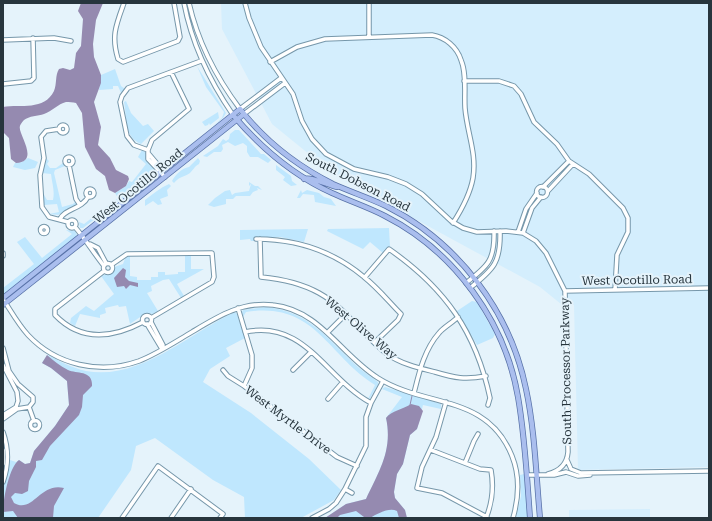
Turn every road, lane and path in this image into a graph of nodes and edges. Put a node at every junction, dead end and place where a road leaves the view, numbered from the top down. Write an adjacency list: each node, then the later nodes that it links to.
1 (124, 3): 2 (street)
2 (174, 3)
3 (184, 3): 11 (street, South Dobson Road)
4 (190, 3): 18 (street, South Dobson Road)
5 (245, 3): 12 (street)
6 (369, 3): 7 (street)
7 (369, 36): 12 (street); 15 (street)
8 (33, 38): 9 (street); 10 (street); 17 (street)
9 (3, 40)
10 (71, 41)
11 (201, 61): 13 (street); 20 (street, South Dobson Road)
12 (270, 62): 14 (street)
13 (172, 72): 23 (street); 23 (street)
14 (282, 78): 16 (street); 18 (street, West Ocotillo Road)
15 (464, 81): 25 (street); 43 (street)
16 (285, 82): 19 (street, West Ocotillo Road); 43 (street)
17 (3, 84)
18 (240, 109): 19 (main road, South Dobson Road); 20 (main road, West Ocotillo Road)
19 (244, 114): 21 (main road, West Ocotillo Road); 33 (main road, South Dobson Road)
20 (233, 115): 21 (main road, South Dobson Road); 29 (main road, West Ocotillo Road)
21 (237, 120): 30 (main road, West Ocotillo Road); 31 (main road, South Dobson Road)
22 (59, 129): 40 (street)
23 (148, 151): 24 (street); 26 (street)
24 (154, 158): 26 (street); 29 (street)
25 (569, 161): 27 (street); 32 (street)
26 (150, 162): 29 (street)
27 (573, 164): 34 (street); 60 (street)
28 (69, 165): 38 (street)
29 (162, 172): 30 (street); 49 (main road, West Ocotillo Road)
30 (165, 177): 50 (main road, West Ocotillo Road)
31 (304, 179): 33 (main road); 57 (main road, South Dobson Road)
32 (543, 187): 34 (street); 35 (street)
33 (344, 188): 55 (main road, South Dobson Road)
34 (548, 191): 37 (street)
35 (537, 193): 37 (street); 48 (street)
36 (88, 197): 38 (street)
37 (541, 197): 48 (street)
38 (80, 205): 39 (street)
39 (70, 212): 41 (street); 42 (street)
40 (49, 218): 41 (street); 44 (street)
41 (60, 219): 42 (street)
42 (70, 221): 45 (street); 45 (street)
43 (453, 223): 46 (street)
44 (46, 226)
45 (75, 227): 49 (street)
46 (494, 231): 47 (street); 55 (street)
47 (500, 231): 48 (street); 56 (street)
48 (521, 233): 61 (street, South Processor Parkway)
49 (82, 235): 50 (street); 62 (main road, West Ocotillo Road)
50 (88, 242): 51 (street); 51 (street); 62 (main road, West Ocotillo Road)
51 (105, 265): 52 (street); 53 (street)
52 (111, 265): 53 (street); 66 (street)
53 (104, 271): 67 (street)
54 (365, 277): 64 (street, West Olive Way); 65 (street); 70 (street)
55 (474, 277): 56 (main road, South Dobson Road); 57 (street)
56 (478, 282): 58 (street); 105 (main road, South Dobson Road)
57 (466, 283): 58 (main road, South Dobson Road)
58 (470, 288): 104 (main road, South Dobson Road)
59 (709, 288): 60 (street, West Ocotillo Road)
60 (615, 290): 61 (street, West Ocotillo Road)
61 (564, 291): 97 (street, South Processor Parkway)
62 (4, 301): 72 (street)
63 (238, 308): 68 (street); 69 (street); 72 (street)
64 (346, 314): 69 (street); 70 (street, West Olive Way)
65 (458, 318): 75 (street); 78 (street)
66 (151, 320): 67 (street); 67 (street); 72 (street)
67 (145, 323): 72 (street)
68 (245, 332): 73 (street); 81 (street)
69 (328, 332): 79 (street)
70 (375, 342): 75 (street, West Olive Way)
71 (3, 348): 87 (street)
72 (162, 349)
73 (311, 352): 77 (street); 80 (street)
74 (3, 365): 88 (street)
75 (421, 368): 78 (street, West Olive Way); 82 (street)
76 (222, 370): 81 (street, West Myrtle Drive)
77 (293, 370)
78 (486, 376): 86 (street)
79 (383, 381): 82 (street); 85 (street)
80 (342, 383): 83 (street); 85 (street)
81 (244, 386): 94 (street, West Myrtle Drive)
82 (414, 393): 84 (street)
83 (328, 399)
84 (446, 402): 96 (street); 115 (street)
85 (371, 403): 100 (street)
86 (488, 405)
87 (29, 407): 89 (street); 90 (street)
88 (3, 415)
89 (3, 419)
90 (34, 421)
91 (3, 432): 106 (street)
92 (478, 434): 99 (street)
93 (324, 440): 94 (street)
94 (321, 444): 100 (street, West Myrtle Drive)
95 (3, 450): 98 (street)
96 (431, 450): 99 (street); 114 (street)
97 (567, 459): 102 (street, South Processor Parkway); 103 (street)
98 (3, 464)
99 (465, 464): 114 (street)
100 (357, 466): 108 (street)
101 (709, 471): 103 (street)
102 (548, 474): 103 (street); 105 (street)
103 (601, 474)
104 (527, 475): 105 (street); 116 (main road, South Dobson Road)
105 (536, 475): 117 (main road, South Dobson Road)
106 (3, 482)
107 (192, 489): 110 (street); 111 (street); 112 (street)
108 (345, 489): 109 (street); 113 (street)
109 (352, 493)
110 (122, 518)
111 (171, 518)
112 (220, 518)
113 (312, 518)
114 (487, 518)
115 (513, 518)
116 (530, 518)
117 (540, 518)

